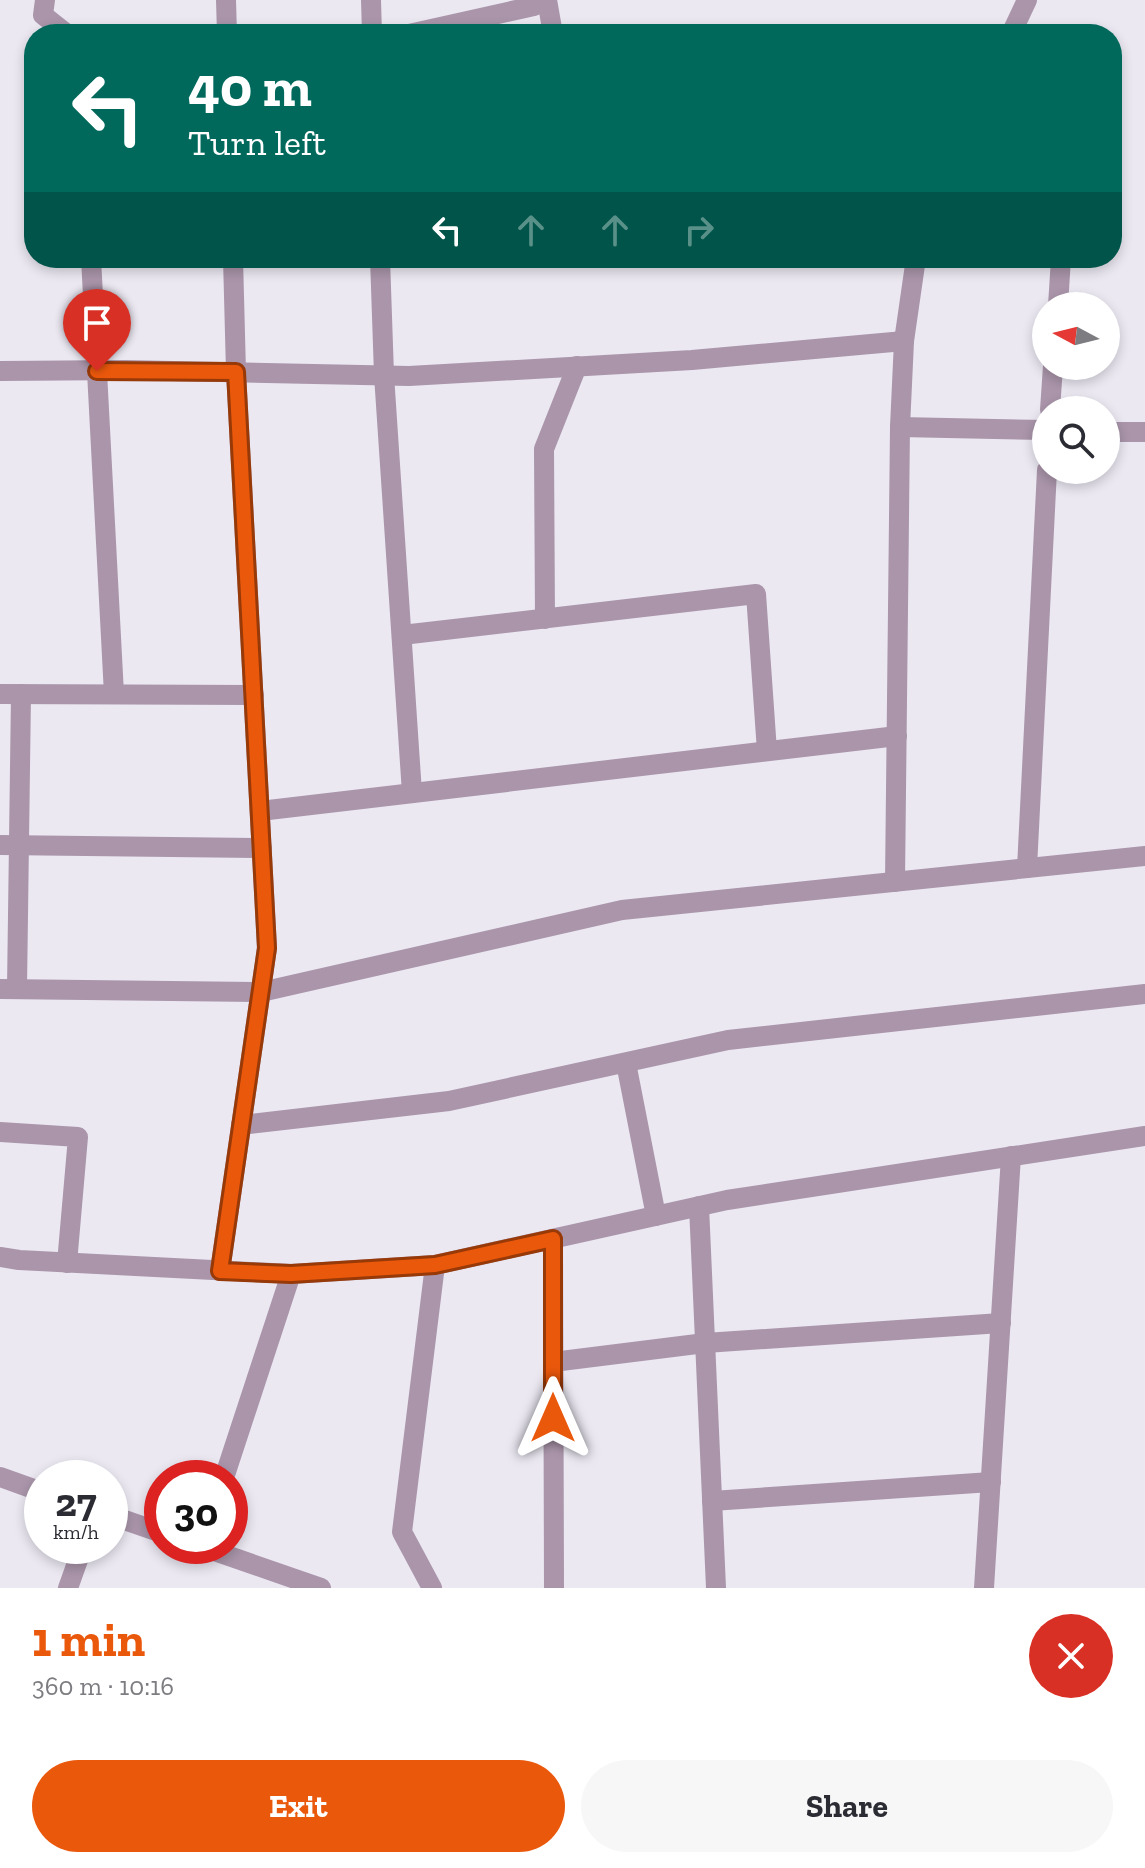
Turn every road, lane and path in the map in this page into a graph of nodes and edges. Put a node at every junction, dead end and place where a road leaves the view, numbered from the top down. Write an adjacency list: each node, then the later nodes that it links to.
1 (45, 0): 7 (street)
2 (226, 0): 8 (street)
3 (371, 0): 9 (street)
4 (546, 0): 6 (street); 11 (street)
5 (1027, 0): 12 (street)
6 (501, 7): 10 (street)
7 (54, 24)
8 (227, 24)
9 (372, 24)
10 (443, 24)
11 (551, 24)
12 (1016, 24)
13 (92, 268): 22 (street)
14 (233, 268): 23 (street)
15 (380, 268): 24 (street)
16 (915, 268): 19 (street)
17 (1060, 268): 18 (street)
18 (1059, 292)
19 (904, 341): 20 (street); 25 (street)
20 (577, 366): 24 (street); 30 (street)
21 (0, 371): 22 (street)
22 (97, 371): 23 (street); 33 (street)
23 (236, 372): 24 (street); 34 (street)
24 (384, 375): 31 (street)
25 (900, 427): 26 (street); 35 (street)
26 (1032, 430)
27 (1120, 432): 28 (street)
28 (1145, 432)
29 (1046, 484): 42 (street)
30 (545, 619): 31 (street); 36 (street)
31 (402, 635): 37 (street)
32 (10, 694): 33 (street); 39 (street)
33 (114, 694): 34 (street)
34 (254, 695): 38 (street)
35 (897, 736): 36 (street); 43 (street)
36 (767, 751): 37 (street)
37 (412, 793): 38 (street)
38 (260, 811): 40 (street)
39 (10, 845): 40 (street); 44 (street)
40 (262, 848): 45 (street)
41 (1145, 856): 42 (street)
42 (1027, 868): 43 (street)
43 (895, 882): 45 (street)
44 (9, 989): 45 (street)
45 (261, 992): 48 (street)
46 (1145, 994): 47 (street)
47 (626, 1063): 48 (street); 53 (street)
48 (241, 1125): 58 (street)
49 (0, 1132): 56 (street)
50 (1145, 1136): 51 (street)
51 (1011, 1156): 52 (street); 60 (street)
52 (699, 1206): 53 (street); 61 (street)
53 (656, 1216): 54 (street)
54 (553, 1239): 57 (street); 62 (street)
55 (0, 1257): 56 (street)
56 (67, 1263): 58 (street)
57 (435, 1265): 59 (street); 73 (street)
58 (220, 1271): 59 (street)
59 (291, 1274): 63 (street)
60 (1001, 1323): 61 (street); 65 (street)
61 (705, 1343): 62 (street); 67 (street)
62 (553, 1362): 74 (street)
63 (230, 1460)
64 (0, 1477): 66 (street)
65 (991, 1482): 67 (street); 76 (street)
66 (24, 1486)
67 (712, 1501): 75 (street)
68 (77, 1564): 71 (street)
69 (243, 1564): 70 (street)
70 (285, 1582): 72 (street)
71 (68, 1588)
72 (321, 1588)
73 (432, 1588)
74 (554, 1588)
75 (716, 1588)
76 (984, 1588)

